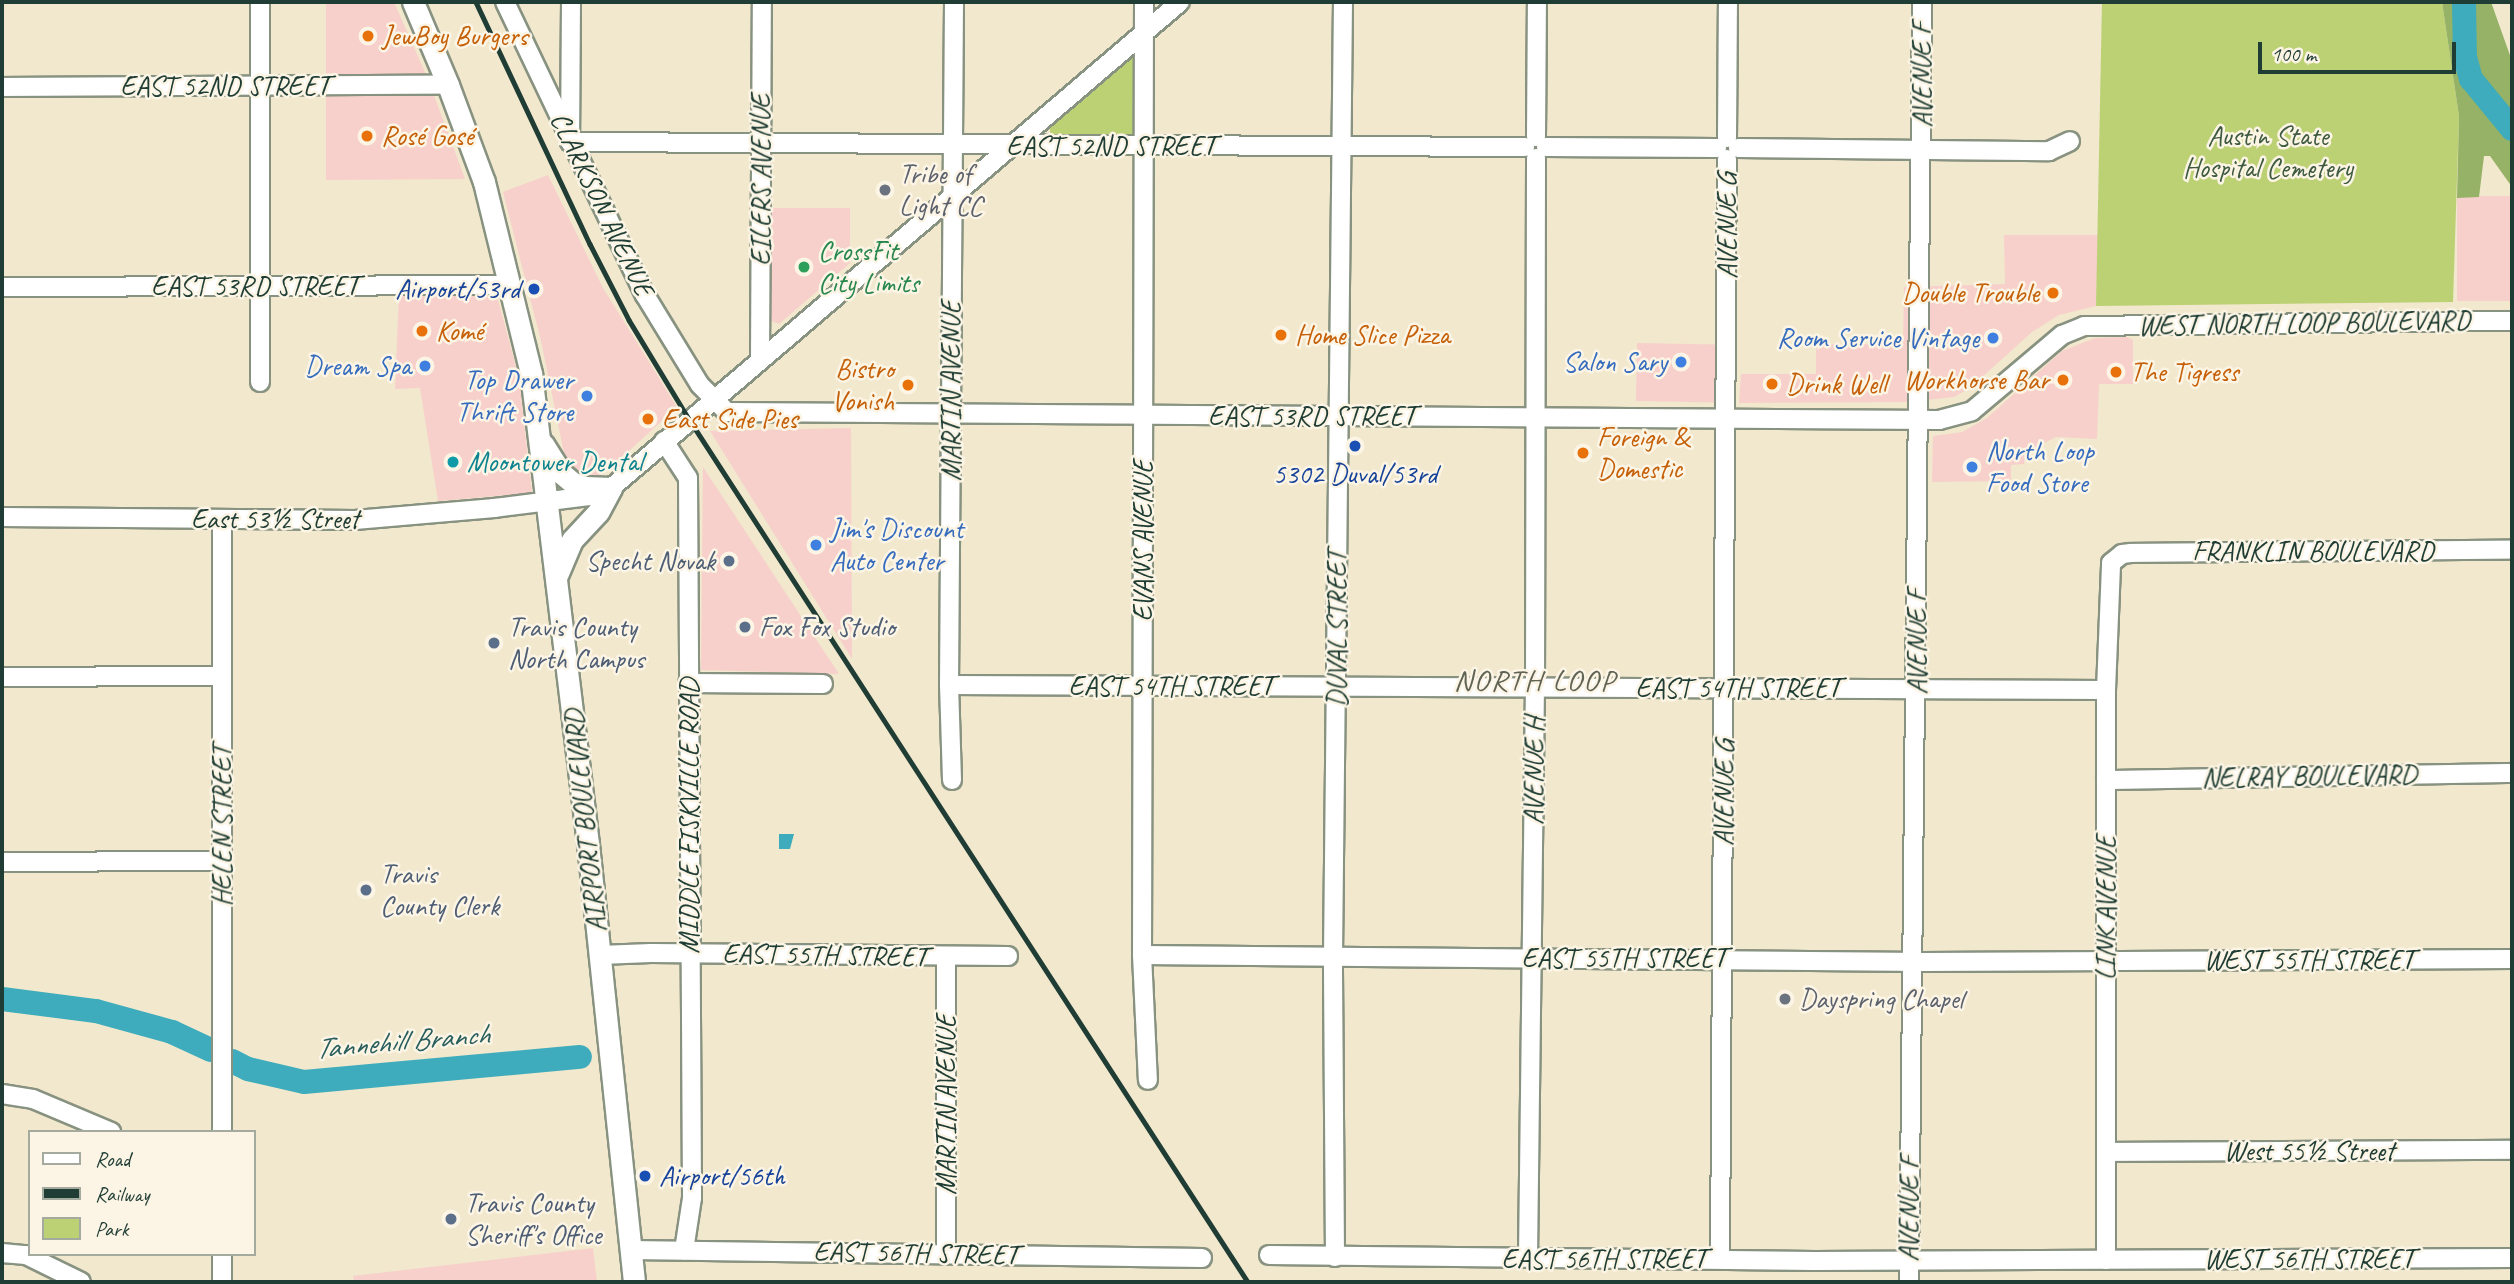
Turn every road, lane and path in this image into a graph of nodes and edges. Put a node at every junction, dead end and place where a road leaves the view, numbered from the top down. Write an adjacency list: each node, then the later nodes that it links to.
1 (260, 2): 15 (street)
2 (413, 2): 14 (main road, AIRPORT BOULEVARD)
3 (505, 2): 18 (street, CLARKSON AVENUE)
4 (571, 2): 18 (street)
5 (762, 2): 19 (street, EILERS AVENUE)
6 (954, 2): 20 (street, MARTIN AVENUE)
7 (1144, 2): 13 (street, EVANS AVENUE)
8 (1180, 2): 13 (street)
9 (1343, 2): 22 (street, DUVAL STREET)
10 (1537, 2): 24 (street, AVENUE H)
11 (1728, 2): 25 (street, AVENUE G)
12 (1923, 2): 26 (street, AVENUE F)
13 (1143, 34): 21 (street); 23 (street, EVANS AVENUE)
14 (448, 85): 15 (street, EAST 52ND STREET); 28 (main road, AIRPORT BOULEVARD)
15 (260, 86): 16 (street, EAST 52ND STREET); 29 (street)
16 (2, 87)
17 (2070, 141): 26 (street, EAST 52ND STREET)
18 (570, 142): 19 (street, EAST 52ND STREET); 34 (street, CLARKSON AVENUE)
19 (762, 142): 20 (street, EAST 52ND STREET); 32 (street, EILERS AVENUE)
20 (954, 143): 21 (street, EAST 52ND STREET); 27 (street, MARTIN AVENUE)
21 (1010, 145): 23 (street, EAST 52ND STREET); 27 (street)
22 (1343, 146): 23 (street, EAST 52ND STREET); 24 (street, EAST 52ND STREET); 37 (street, DUVAL STREET)
23 (1144, 147): 36 (street, EVANS AVENUE)
24 (1536, 147): 25 (street, EAST 52ND STREET); 38 (street, AVENUE H)
25 (1727, 148): 26 (street, EAST 52ND STREET); 39 (street, AVENUE G)
26 (1921, 150): 40 (street, AVENUE F)
27 (951, 197): 32 (street); 35 (street, MARTIN AVENUE)
28 (509, 285): 29 (street, EAST 53RD STREET); 41 (main road, AIRPORT BOULEVARD)
29 (260, 286): 30 (street, EAST 53RD STREET); 33 (street)
30 (2, 287)
31 (2512, 321): 40 (street, WEST NORTH LOOP BOULEVARD)
32 (760, 359): 34 (street)
33 (260, 382)
34 (712, 399): 35 (street, EAST 53RD STREET); 42 (street)
35 (951, 414): 36 (street, EAST 53RD STREET); 54 (street, MARTIN AVENUE)
36 (1144, 415): 37 (street, EAST 53RD STREET); 55 (street, EVANS AVENUE)
37 (1338, 416): 38 (street, EAST 53RD STREET); 56 (street, DUVAL STREET)
38 (1534, 418): 39 (street, EAST 53RD STREET); 57 (street, AVENUE H)
39 (1727, 419): 40 (street, EAST 53RD STREET); 58 (street, AVENUE G)
40 (1918, 420): 59 (street, AVENUE F)
41 (540, 439): 43 (main road); 44 (main road, AIRPORT BOULEVARD)
42 (664, 441): 43 (street); 52 (street, MIDDLE FISKVILLE ROAD)
43 (611, 488): 44 (street); 49 (main road)
44 (548, 503): 46 (street, East 53½ Street); 49 (main road, AIRPORT BOULEVARD)
45 (2, 517): 46 (street, East 53½ Street)
46 (222, 520): 50 (street, HELEN STREET)
47 (2512, 550): 48 (street, FRANKLIN BOULEVARD)
48 (2115, 558): 60 (street, LINK AVENUE)
49 (555, 578): 68 (main road, AIRPORT BOULEVARD)
50 (222, 676): 51 (street); 64 (street, HELEN STREET)
51 (2, 677)
52 (688, 683): 53 (street); 66 (street, MIDDLE FISKVILLE ROAD)
53 (823, 684)
54 (950, 685): 55 (street, EAST 54TH STREET); 62 (street, MARTIN AVENUE)
55 (1142, 686): 56 (street, EAST 54TH STREET); 67 (street, EVANS AVENUE)
56 (1337, 686): 57 (street, EAST 54TH STREET); 70 (street, DUVAL STREET)
57 (1535, 686): 58 (street, EAST 54TH STREET); 72 (street, AVENUE H)
58 (1725, 687): 59 (street, EAST 54TH STREET); 73 (street, AVENUE G)
59 (1916, 690): 60 (street, EAST 54TH STREET); 75 (street, AVENUE F)
60 (2106, 690): 63 (street, LINK AVENUE)
61 (2512, 772): 63 (street, NELRAY BOULEVARD)
62 (952, 780)
63 (2106, 780): 76 (street, LINK AVENUE)
64 (222, 860): 65 (street); 80 (street, HELEN STREET)
65 (2, 862)
66 (690, 953): 68 (street, EAST 55TH STREET); 71 (street, EAST 55TH STREET); 83 (street, MIDDLE FISKVILLE ROAD)
67 (1142, 955): 70 (street, EAST 55TH STREET); 77 (street, EVANS AVENUE)
68 (600, 956): 84 (main road, AIRPORT BOULEVARD)
69 (1008, 956): 71 (street, EAST 55TH STREET)
70 (1333, 956): 72 (street, EAST 55TH STREET); 93 (street, DUVAL STREET)
71 (946, 957): 88 (street, MARTIN AVENUE)
72 (1531, 958): 73 (street, EAST 55TH STREET); 94 (street, AVENUE H)
73 (1723, 958): 75 (street, EAST 55TH STREET); 97 (street, AVENUE G)
74 (2512, 959): 76 (street, WEST 55TH STREET)
75 (1914, 961): 76 (street, EAST 55TH STREET); 99 (street, AVENUE F)
76 (2106, 961): 82 (street, LINK AVENUE)
77 (1148, 1080)
78 (2, 1094): 79 (street)
79 (106, 1130)
80 (222, 1130)
81 (2512, 1150): 82 (street, West 55½ Street)
82 (2106, 1152): 98 (street, LINK AVENUE)
83 (692, 1198): 85 (street, MIDDLE FISKVILLE ROAD); 86 (street, MIDDLE FISKVILLE ROAD)
84 (631, 1250): 85 (street, EAST 56TH STREET); 102 (main road, AIRPORT BOULEVARD)
85 (684, 1250): 86 (street, EAST 56TH STREET)
86 (703, 1250): 88 (street, EAST 56TH STREET)
87 (2, 1253): 91 (street)
88 (946, 1253): 95 (street, EAST 56TH STREET)
89 (1269, 1255): 93 (street, EAST 56TH STREET)
90 (28, 1256): 100 (street)
91 (28, 1256)
92 (222, 1256): 101 (street)
93 (1335, 1257): 94 (street, EAST 56TH STREET)
94 (1528, 1257): 97 (street, EAST 56TH STREET)
95 (1202, 1258)
96 (2512, 1258): 98 (street, WEST 56TH STREET)
97 (1720, 1259): 99 (street, EAST 56TH STREET)
98 (2106, 1260): 99 (street, EAST 56TH STREET)
99 (1907, 1261): 103 (street, AVENUE F)
100 (81, 1282)
101 (222, 1282)
102 (634, 1282)
103 (1909, 1282)

